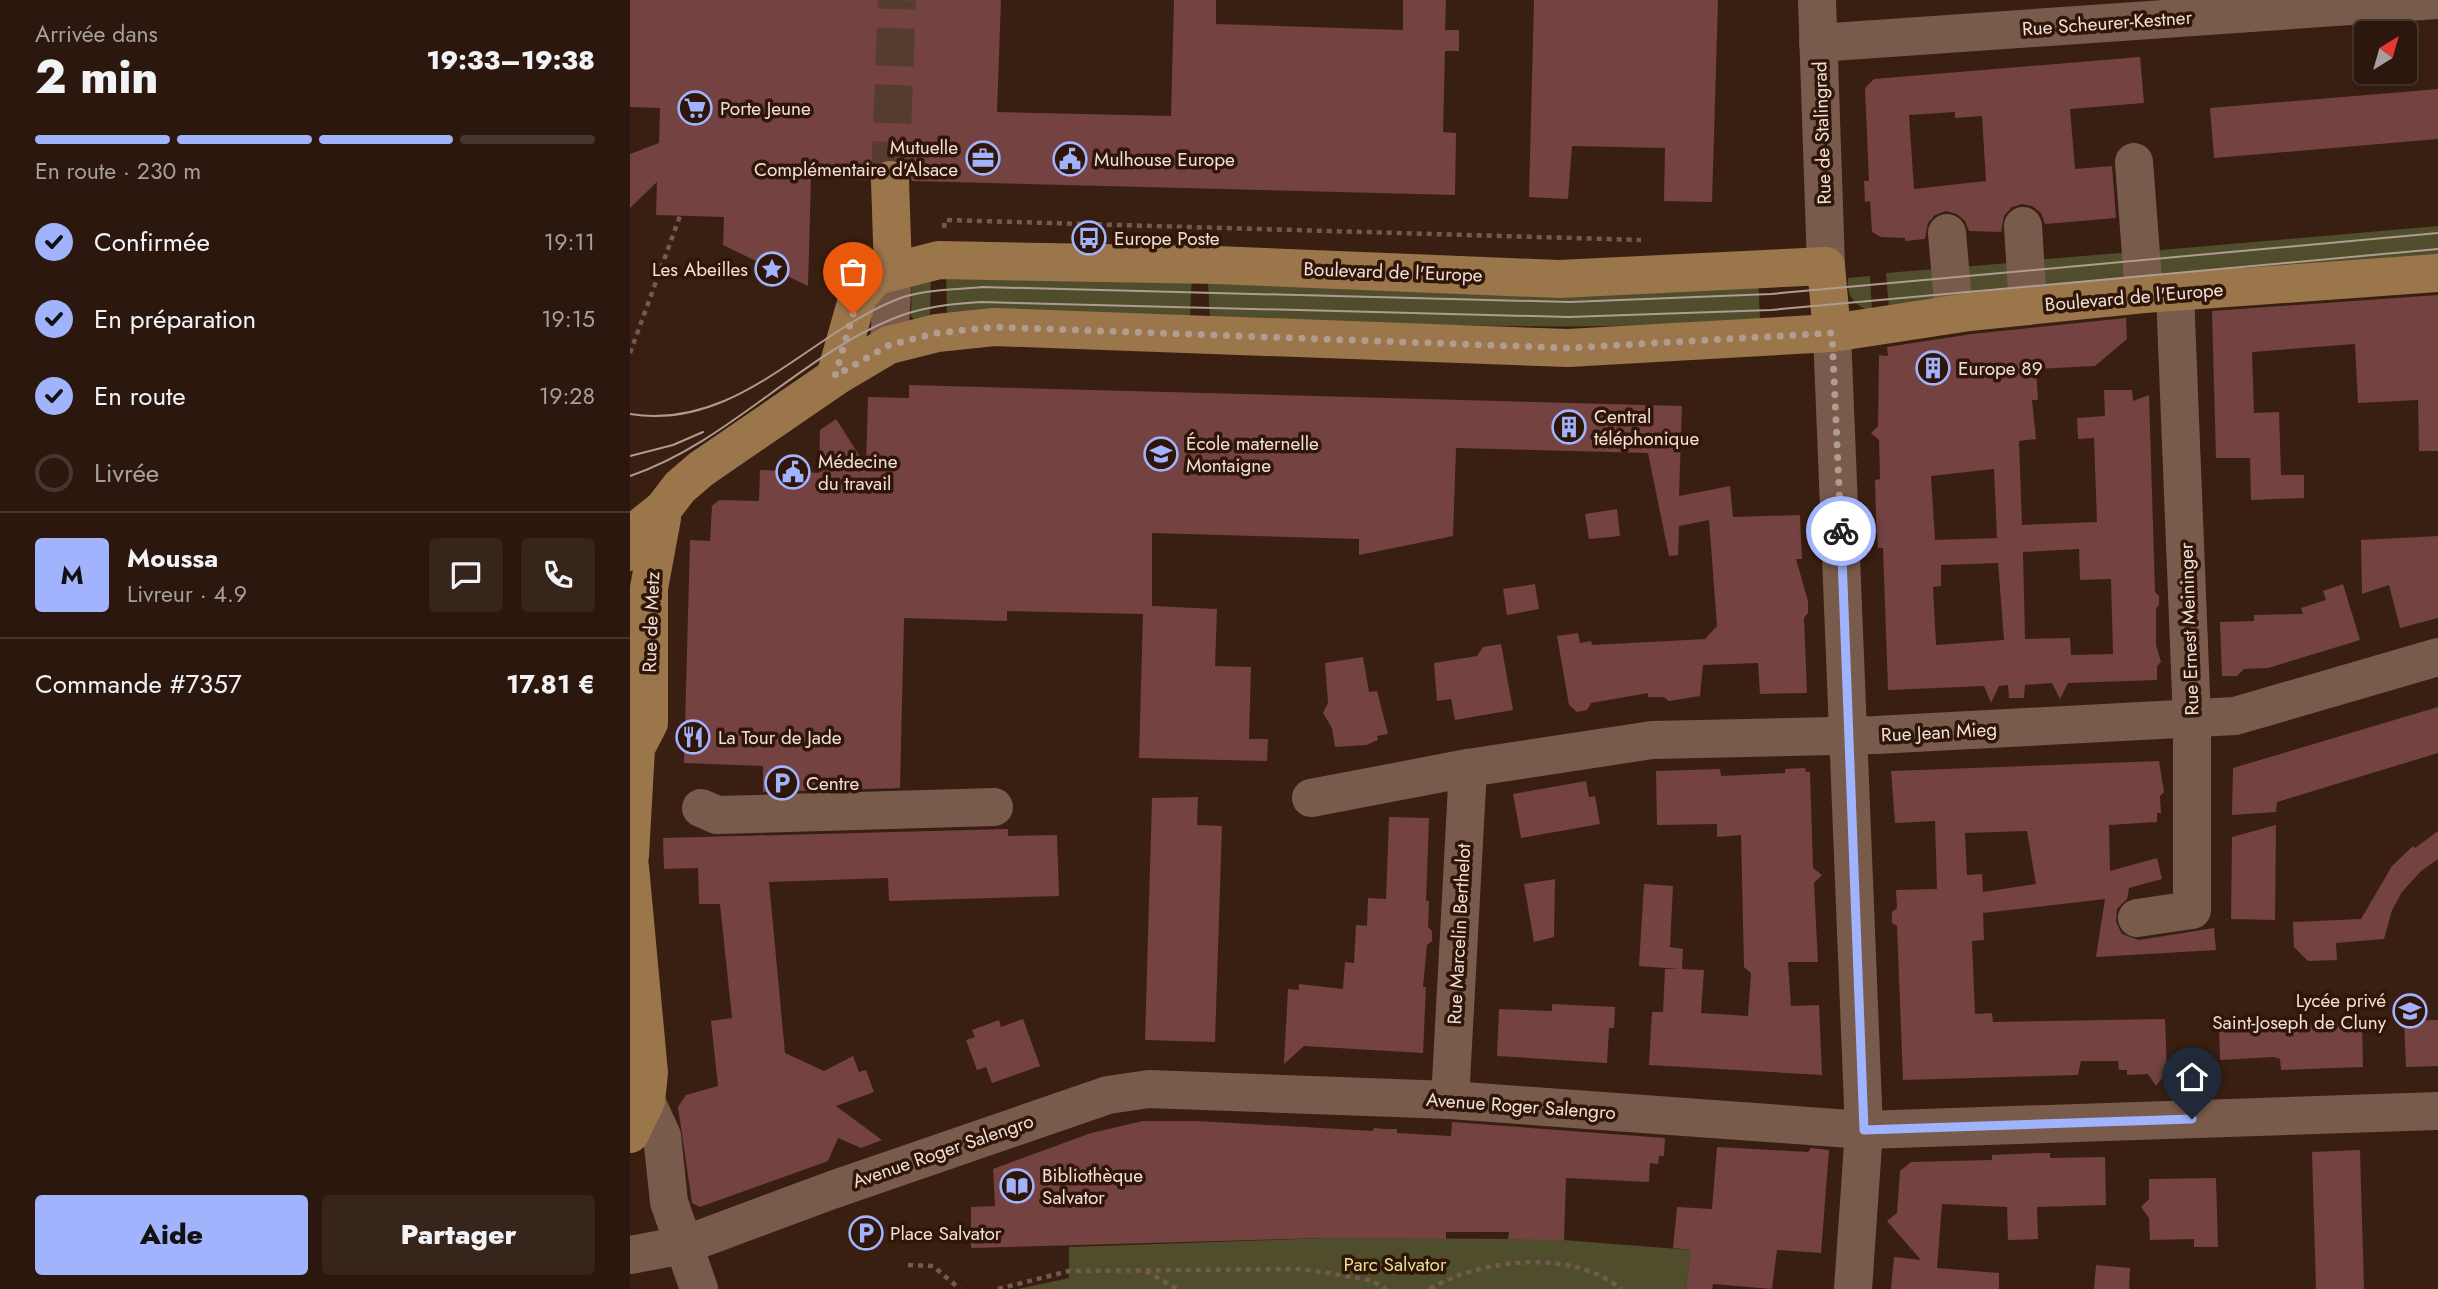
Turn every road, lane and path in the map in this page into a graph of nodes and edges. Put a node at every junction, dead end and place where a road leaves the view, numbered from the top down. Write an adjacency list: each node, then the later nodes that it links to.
1 (1817, 0): 3 (street, Rue de Stalingrad)
2 (2438, 0): 3 (street, Rue Scheurer-Kestner)
3 (1818, 43): 11 (street, Rue de Stalingrad)
4 (2134, 162): 14 (street, Rue Ernest Meininger)
5 (890, 180): 12 (main road)
6 (680, 216): 19 (path)
7 (2023, 226): 15 (street)
8 (1947, 233): 16 (street)
9 (1646, 240): 10 (path)
10 (939, 260): 11 (main road, Boulevard de l'Europe); 12 (main road, Boulevard de l'Europe)
11 (1826, 266): 17 (main road)
12 (893, 271): 18 (street); 20 (main road, Boulevard de l'Europe)
13 (2438, 273): 14 (main road, Boulevard de l'Europe)
14 (2160, 293): 15 (main road, Boulevard de l'Europe); 24 (street, Rue Ernest Meininger)
15 (2028, 306): 16 (main road, Boulevard de l'Europe)
16 (1954, 314): 17 (main road, Boulevard de l'Europe)
17 (1832, 333): 18 (main road, Boulevard de l'Europe); 25 (street)
18 (889, 345): 20 (main road, Boulevard de l'Europe)
19 (630, 353)
20 (835, 376): 21 (main road, Boulevard de l'Europe)
21 (647, 509): 22 (main road, Rue de Metz); 26 (main road, Rue de Metz)
22 (630, 552)
23 (2438, 657): 24 (street, Rue Jean Mieg)
24 (2192, 720): 25 (street, Rue Jean Mieg); 33 (street, Rue Ernest Meininger)
25 (1850, 734): 27 (street, Rue Jean Mieg); 37 (street)
26 (633, 742): 31 (main road, Rue de Metz)
27 (1468, 768): 28 (street, Rue Jean Mieg); 34 (street, Rue Marcelin Berthelot)
28 (1311, 798)
29 (994, 807): 30 (street)
30 (701, 808)
31 (630, 856)
32 (630, 867): 36 (main road)
33 (2137, 918)
34 (1450, 1100): 37 (street, Avenue Roger Salengro); 38 (street, Avenue Roger Salengro)
35 (2438, 1111): 37 (street, Avenue Roger Salengro)
36 (638, 1117): 38 (street)
37 (1864, 1130): 49 (street)
38 (684, 1245): 39 (street, Avenue Roger Salengro); 42 (street)
39 (630, 1255)
40 (908, 1265): 43 (path)
41 (1145, 1270): 44 (path); 45 (path); 46 (path)
42 (699, 1289)
43 (960, 1289)
44 (998, 1289)
45 (1177, 1289)
46 (1386, 1289)
47 (1430, 1289): 48 (path)
48 (1621, 1289)
49 (1853, 1289)

